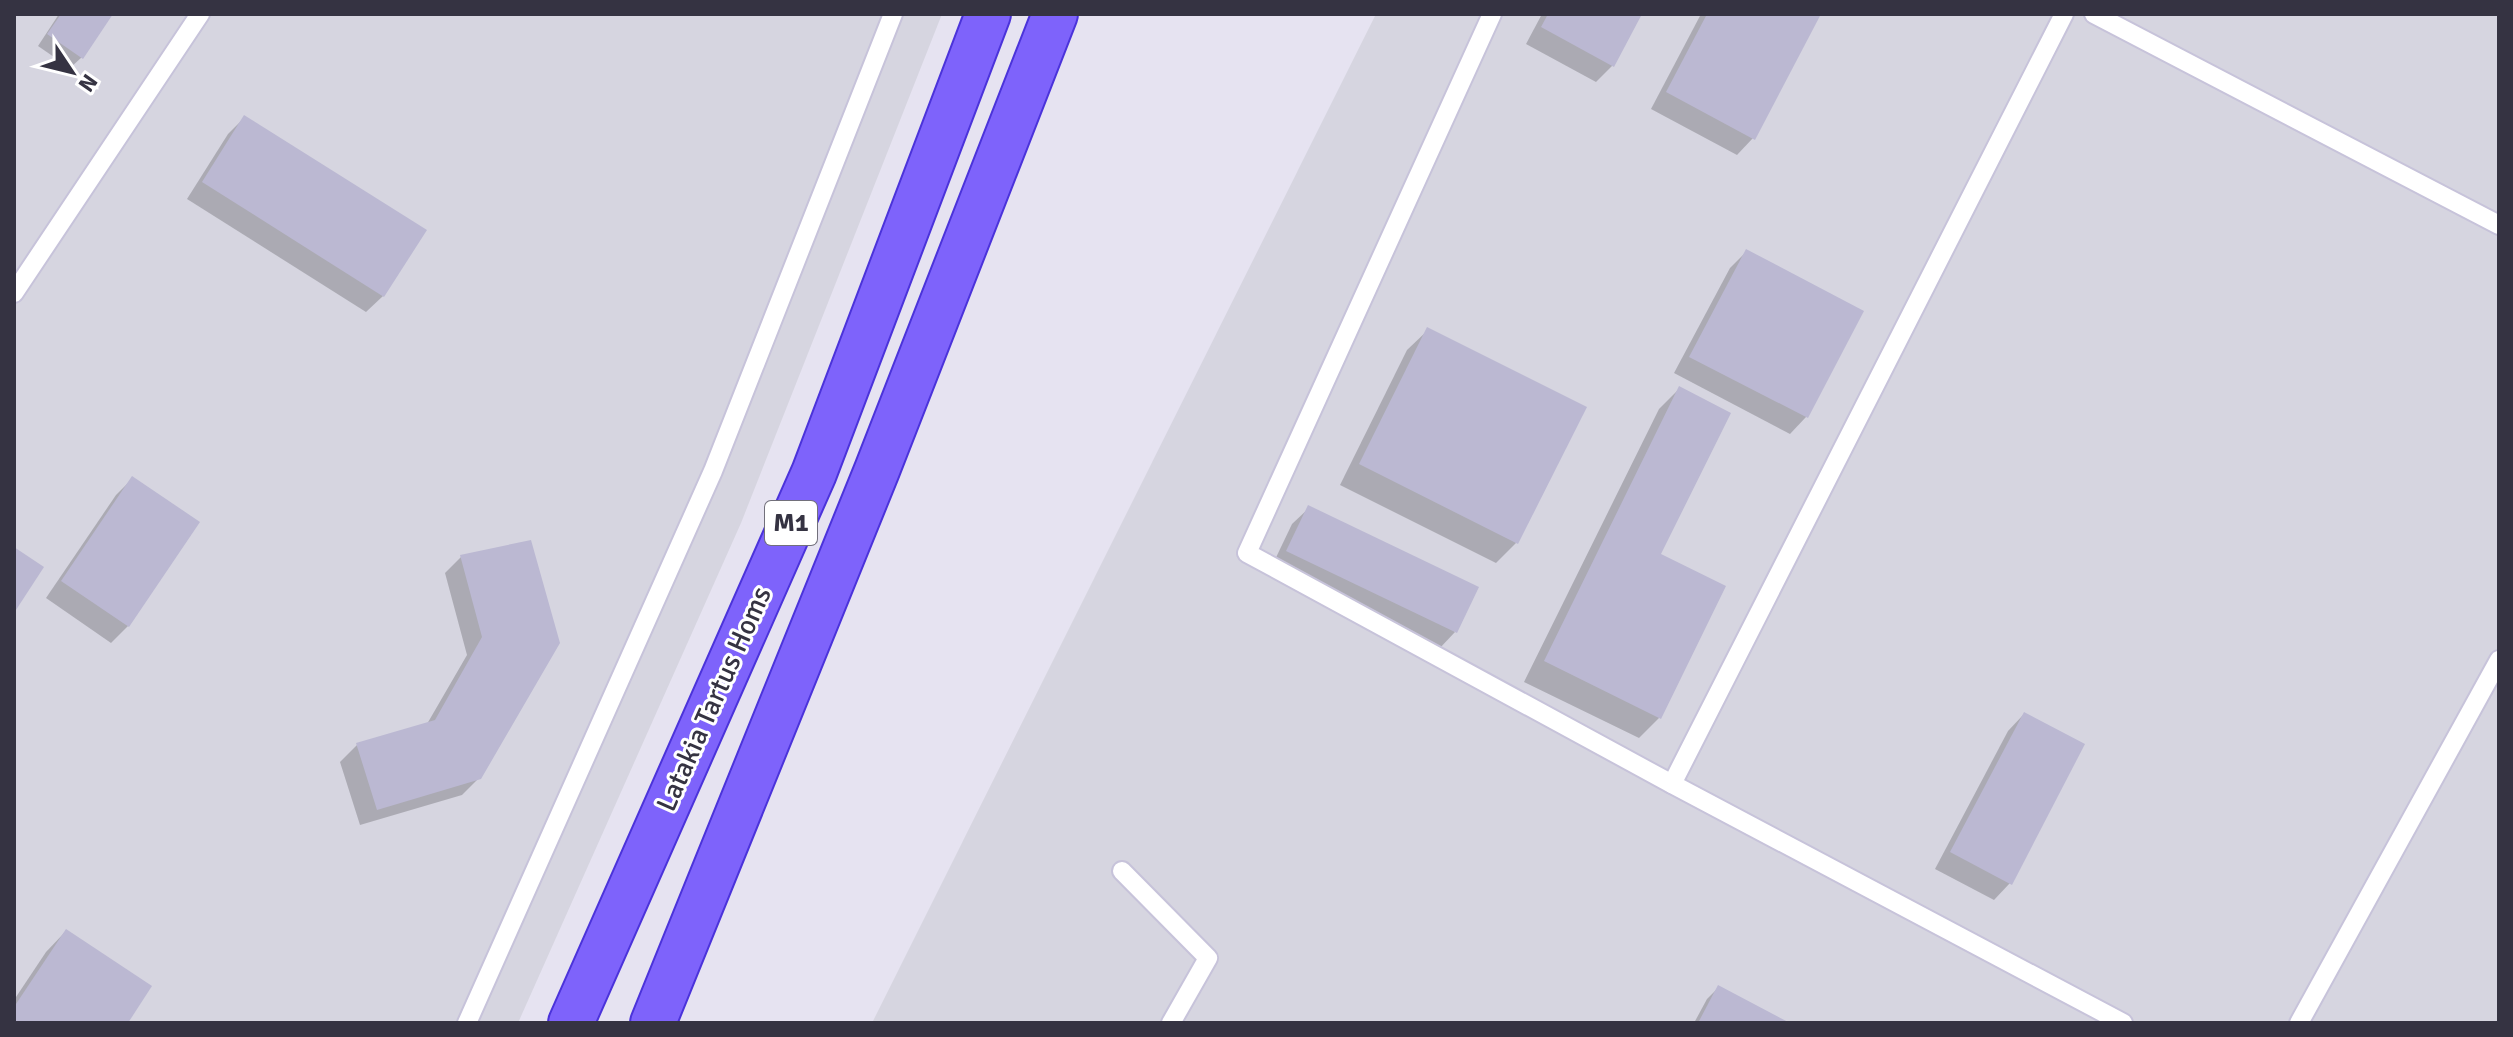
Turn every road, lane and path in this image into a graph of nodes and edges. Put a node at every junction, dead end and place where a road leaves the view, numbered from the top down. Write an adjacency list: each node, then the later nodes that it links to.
1 (200, 14): 9 (lane)
2 (893, 14): 13 (lane)
3 (988, 14): 14 (highway, Latakia Tartus Homs / M1)
4 (1055, 14): 15 (highway, M1)
5 (1492, 14): 11 (lane)
6 (2064, 14): 11 (lane)
7 (2094, 14): 8 (lane)
8 (2499, 225)
9 (14, 293)
10 (2499, 660): 18 (lane)
11 (1672, 784): 17 (lane)
12 (1122, 871): 16 (lane)
13 (467, 1023)
14 (571, 1023)
15 (653, 1023)
16 (1171, 1023)
17 (2123, 1023)
18 (2299, 1023)

